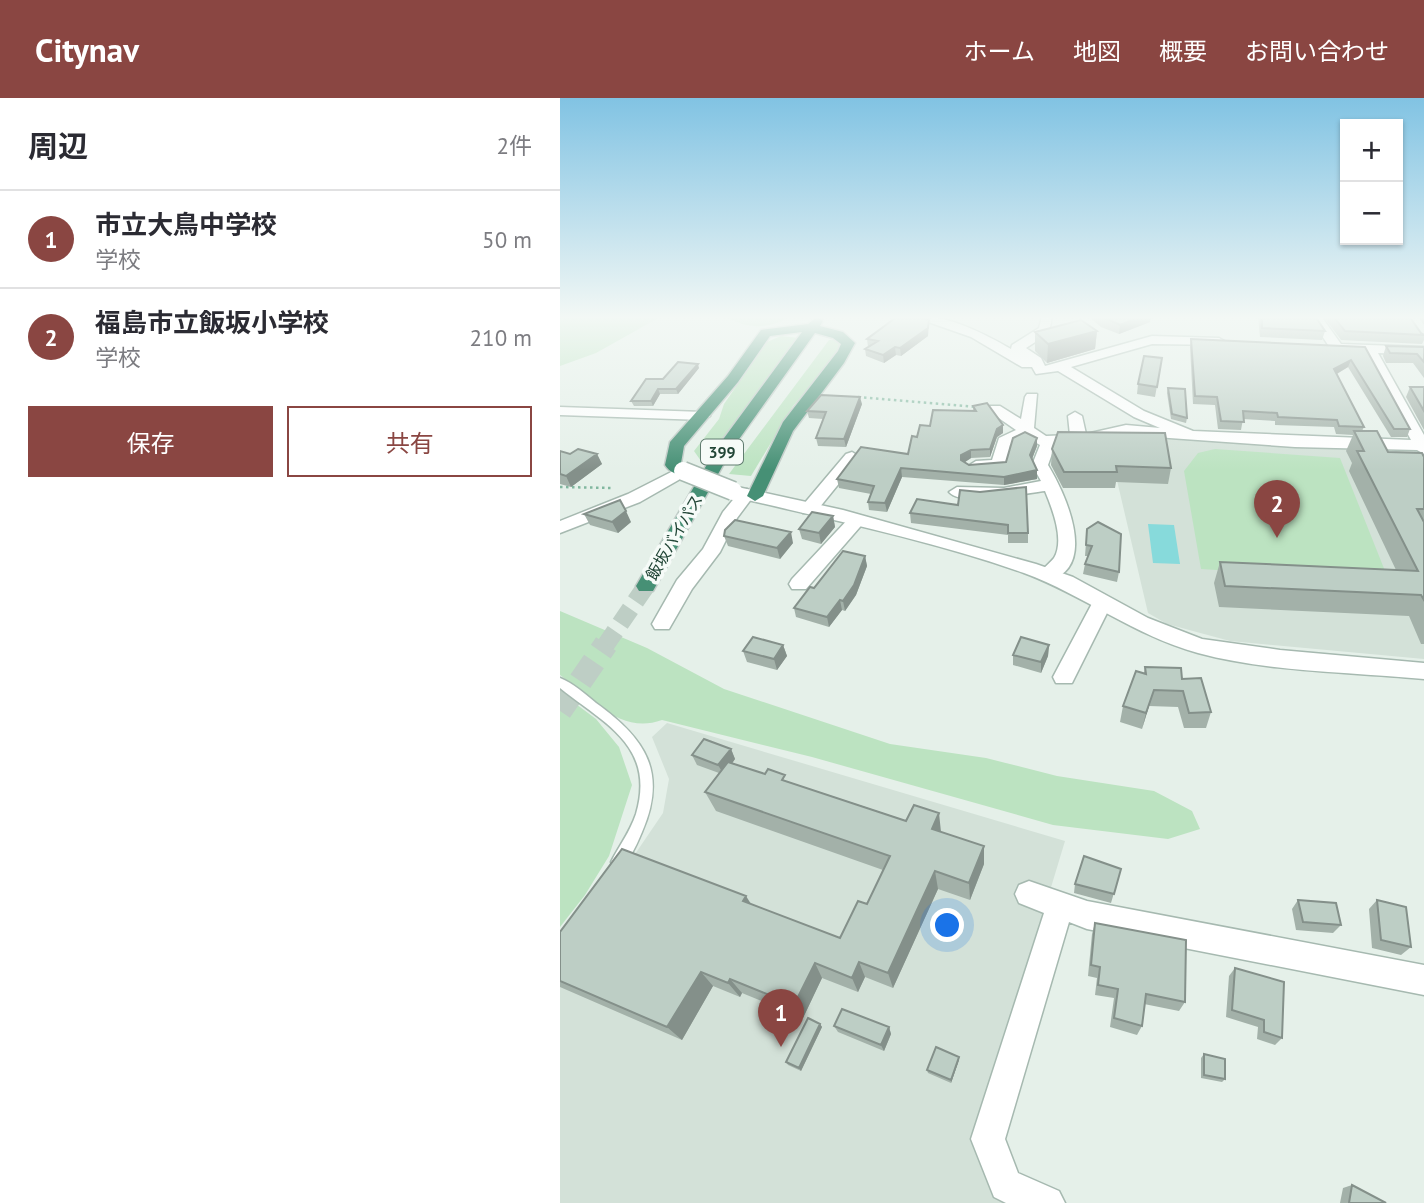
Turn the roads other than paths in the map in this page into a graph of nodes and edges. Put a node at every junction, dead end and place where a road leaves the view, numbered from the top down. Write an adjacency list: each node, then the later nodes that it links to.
1 (740, 368): 13 (highway)
2 (783, 368): 31 (highway, 飯坂バイパス / 399)
3 (831, 368): 25 (highway)
4 (1035, 368): 9 (street)
5 (1039, 368): 9 (street)
6 (1054, 368): 9 (street)
7 (1063, 368): 16 (street)
8 (1378, 368): 19 (street)
9 (1041, 371)
10 (1032, 397): 15 (street)
11 (995, 409): 15 (street)
12 (560, 411): 13 (street)
13 (703, 416): 22 (highway)
14 (1075, 416): 17 (street)
15 (1027, 431): 18 (street); 21 (street)
16 (1190, 435): 17 (street); 19 (street)
17 (1079, 440): 18 (street)
18 (1049, 441): 23 (street)
19 (1423, 447)
20 (852, 457): 26 (street)
21 (971, 466)
22 (683, 471): 25 (street, bridge); 28 (street)
23 (1053, 485): 24 (street); 29 (street)
24 (957, 492)
25 (745, 494): 26 (street); 33 (street)
26 (809, 509): 27 (street)
27 (857, 520): 29 (street); 30 (street)
28 (560, 527)
29 (1048, 575): 32 (street)
30 (799, 584)
31 (646, 586)
32 (1102, 601): 34 (street); 35 (street)
33 (662, 624)
34 (1424, 671)
35 (1064, 677)
36 (560, 682): 37 (lane)
37 (610, 873)
38 (1030, 894): 39 (street)
39 (1060, 905): 40 (street); 41 (street)
40 (1424, 980)
41 (1047, 1203)

